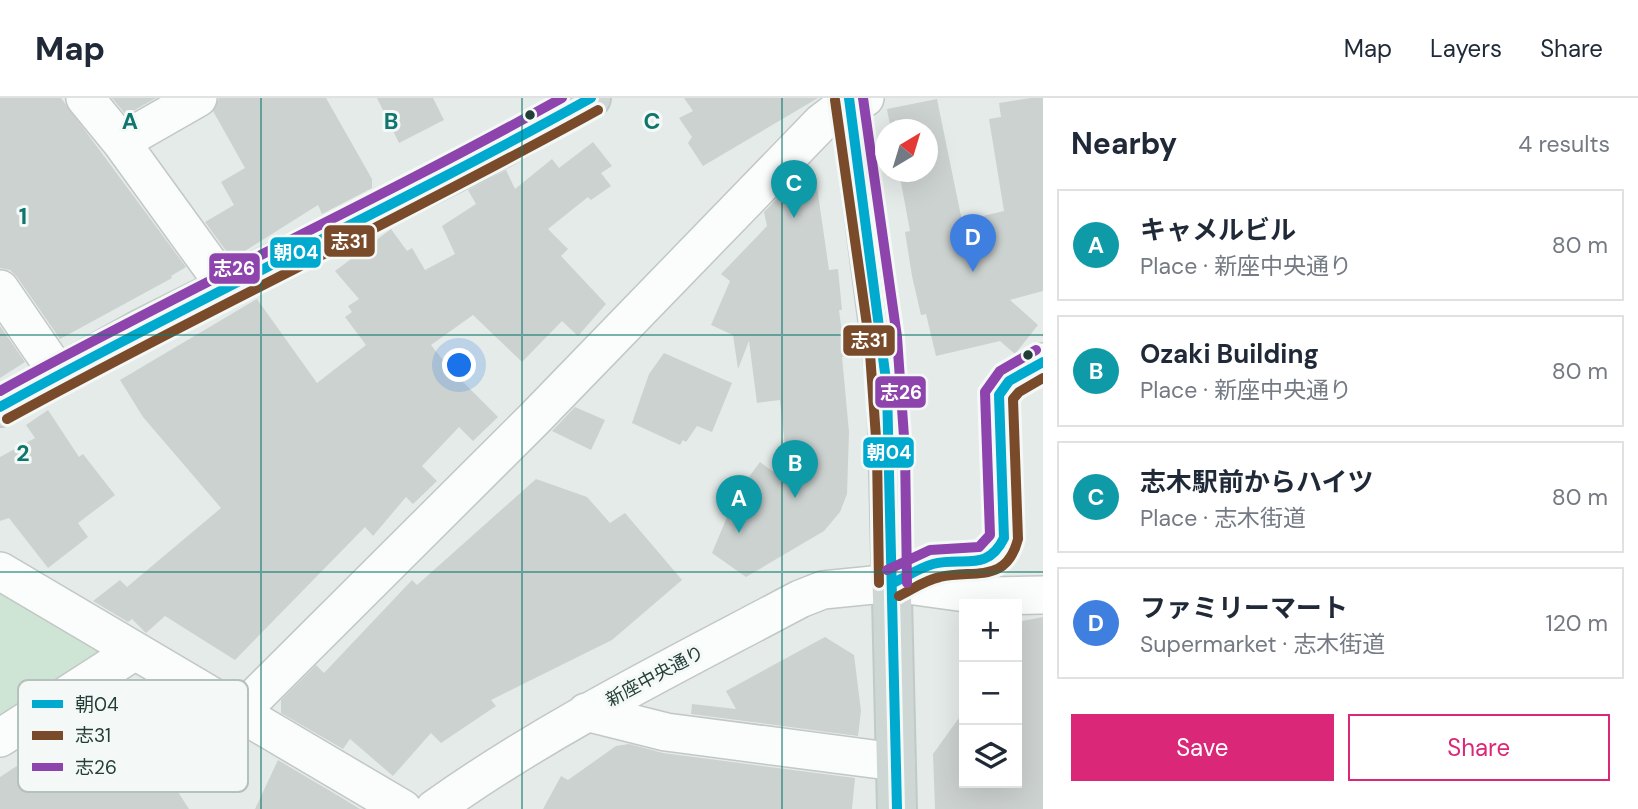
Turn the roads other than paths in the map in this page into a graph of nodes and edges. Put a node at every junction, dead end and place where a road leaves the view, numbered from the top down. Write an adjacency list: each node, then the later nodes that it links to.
1 (85, 98): 5 (street)
2 (198, 98): 5 (street)
3 (592, 98): 6 (main road)
4 (854, 99): 13 (main road); 18 (street)
5 (121, 142): 6 (street)
6 (226, 287): 9 (main road)
7 (0, 289): 9 (street)
8 (1043, 362): 11 (street)
9 (60, 375): 10 (main road)
10 (0, 407)
11 (1003, 538): 13 (street); 14 (street)
12 (0, 570): 15 (street)
13 (893, 583): 14 (street); 19 (street, 新座中央通り); 23 (main road)
14 (1041, 594)
15 (135, 651): 16 (street); 17 (street)
16 (90, 680)
17 (185, 680)
18 (248, 704)
19 (586, 712): 23 (street); 25 (street, 新座中央通り)
20 (248, 717): 24 (street)
21 (18, 726): 22 (street)
22 (0, 738)
23 (896, 762): 26 (main road)
24 (403, 809)
25 (434, 809)
26 (897, 809)

